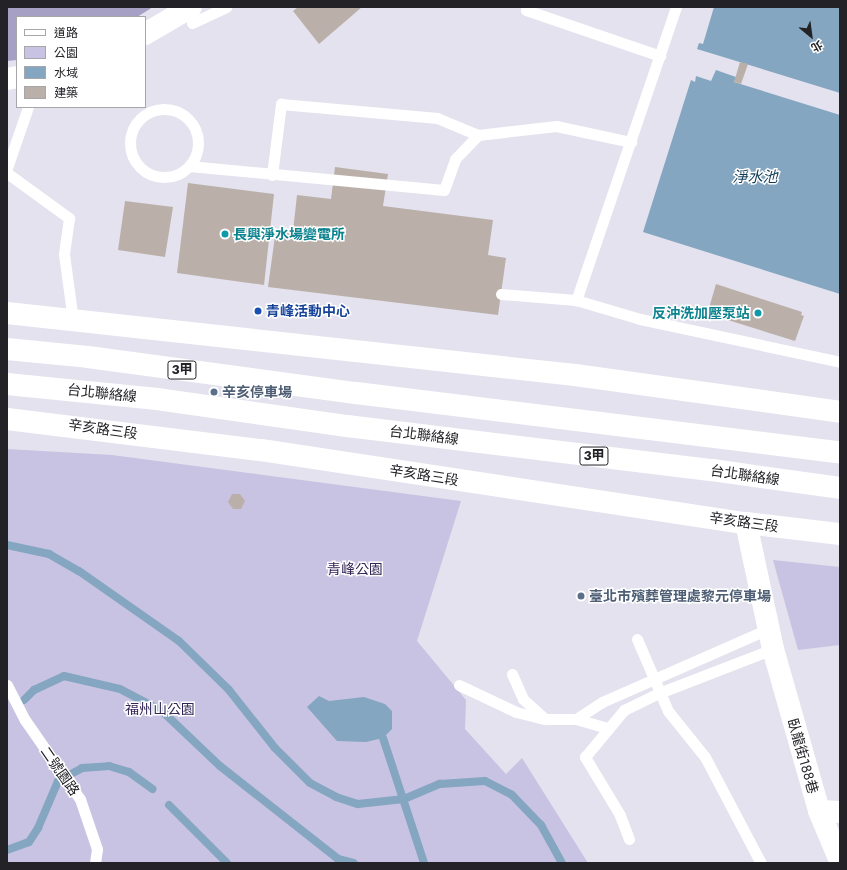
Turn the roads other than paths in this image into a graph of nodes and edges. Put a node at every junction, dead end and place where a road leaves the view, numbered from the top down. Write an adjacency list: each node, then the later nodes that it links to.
1 (226, 7): 4 (lane)
2 (527, 7): 6 (lane)
3 (676, 7): 6 (lane)
4 (191, 15): 5 (main road)
5 (146, 34)
6 (660, 56): 9 (lane)
7 (28, 108): 11 (lane)
8 (478, 135): 9 (lane); 13 (lane); 13 (lane)
9 (631, 142): 15 (lane)
10 (189, 166): 10 (lane); 13 (lane)
11 (7, 168)
12 (7, 172): 17 (lane)
13 (272, 175)
14 (501, 294): 15 (lane)
15 (576, 300): 19 (lane)
16 (7, 313): 17 (main road)
17 (73, 321): 21 (main road)
18 (7, 349): 23 (main road, 3甲)
19 (840, 362)
20 (7, 384): 24 (main road, 台北聯絡線 / 3甲)
21 (840, 412)
22 (7, 419): 25 (main road, 辛亥路三段)
23 (840, 452)
24 (840, 488)
25 (746, 523): 26 (main road, 辛亥路三段); 28 (main road, 臥龍街188巷)
26 (840, 534)
27 (637, 639): 30 (lane)
28 (770, 639): 30 (lane); 33 (lane); 37 (main road, 臥龍街188巷)
29 (512, 674): 34 (lane)
30 (654, 679): 33 (lane); 35 (lane)
31 (7, 685): 40 (lane, 二號園路)
32 (459, 685): 34 (lane)
33 (660, 693): 36 (lane); 41 (lane)
34 (545, 719): 35 (lane)
35 (576, 719): 36 (lane)
36 (608, 728): 38 (lane)
37 (830, 812): 39 (main road, 臥龍街188巷)
38 (629, 839)
39 (840, 861)
40 (95, 863)
41 (761, 863)

